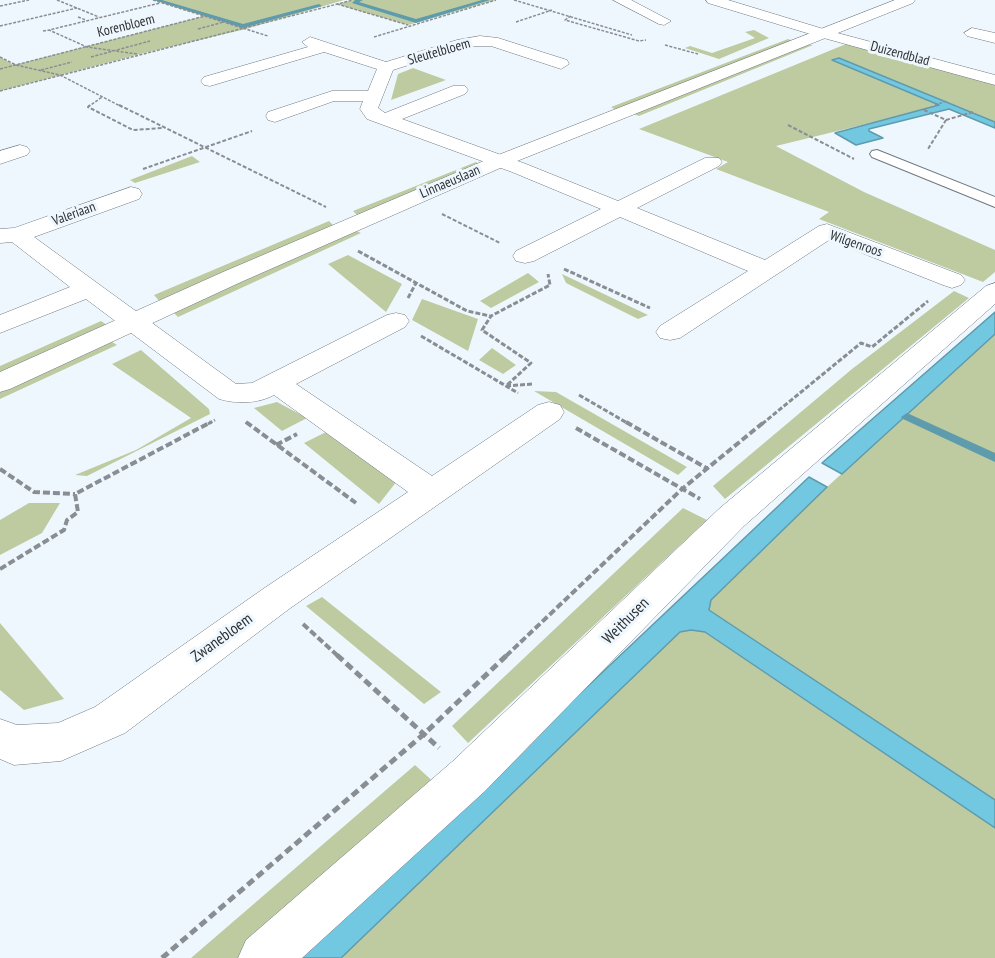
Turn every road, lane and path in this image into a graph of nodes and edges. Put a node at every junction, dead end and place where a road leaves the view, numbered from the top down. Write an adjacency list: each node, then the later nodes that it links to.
1 (29, 0): 13 (path)
2 (57, 0): 14 (path, Korenbloem)
3 (153, 0): 11 (path, Korenbloem)
4 (353, 0): 10 (path)
5 (496, 0): 22 (path)
6 (514, 0): 16 (path)
7 (620, 0): 20 (street)
8 (718, 0): 29 (street, Duizendblad)
9 (908, 0): 29 (street, Linnaeuslaan)
10 (343, 1): 12 (path)
11 (160, 3): 15 (path, Korenbloem); 18 (path, Korenbloem)
12 (336, 4): 22 (path); 25 (path)
13 (0, 6)
14 (78, 8): 18 (path, Korenbloem); 23 (path, Korenbloem)
15 (205, 16): 21 (path, Korenbloem); 34 (path, Korenbloem)
16 (572, 16): 16 (path)
17 (78, 17): 19 (path, Korenbloem)
18 (100, 17): 19 (path, Korenbloem)
19 (87, 21): 26 (path, Korenbloem)
20 (664, 21)
21 (225, 22): 24 (path); 25 (path, Korenbloem)
22 (409, 25): 33 (path)
23 (0, 26)
24 (198, 29)
25 (246, 29): 36 (path)
26 (49, 30): 27 (path, Korenbloem); 34 (path, Korenbloem)
27 (43, 31)
28 (972, 33): 30 (street)
29 (825, 34): 48 (street, Duizendblad); 68 (street, Linnaeuslaan)
30 (995, 38)
31 (150, 40): 35 (path)
32 (659, 43): 37 (path)
33 (323, 46): 44 (street, Sleutelbloem); 50 (street)
34 (87, 47): 35 (path); 42 (path, Korenbloem)
35 (117, 51): 36 (path); 39 (path)
36 (140, 54): 47 (path)
37 (700, 55)
38 (0, 57): 42 (path)
39 (91, 57)
40 (72, 62): 46 (path)
41 (561, 64): 44 (street, Sleutelbloem)
42 (16, 65): 45 (path, Korenbloem); 46 (path)
43 (995, 66): 48 (street)
44 (386, 67): 54 (street, Sleutelbloem)
45 (0, 69)
46 (40, 71): 47 (path)
47 (60, 75): 52 (path); 53 (path)
48 (976, 75): 49 (street, Duizendblad)
49 (995, 80)
50 (210, 81)
51 (459, 90): 60 (street)
52 (0, 91)
53 (102, 96): 63 (path); 63 (path)
54 (373, 96): 59 (street); 60 (street)
55 (947, 101): 56 (path)
56 (935, 105)
57 (924, 110): 61 (path)
58 (973, 112): 61 (path)
59 (275, 116): 64 (path)
60 (386, 119): 68 (street)
61 (946, 120): 71 (path)
62 (788, 124): 66 (path)
63 (163, 128): 64 (path)
64 (202, 148): 70 (path); 75 (path)
65 (20, 151): 67 (street)
66 (878, 154): 71 (lane)
67 (0, 158)
68 (500, 161): 74 (street); 75 (street, Linnaeuslaan)
69 (712, 162): 74 (street)
70 (141, 170)
71 (915, 170): 73 (lane)
72 (131, 194): 76 (street, Valeriaan)
73 (995, 202)
74 (620, 210): 78 (street); 80 (street)
75 (354, 224): 85 (street, Linnaeuslaan)
76 (9, 236): 82 (street, Valeriaan)
77 (357, 250): 84 (path)
78 (525, 256)
79 (547, 267): 84 (path)
80 (766, 269): 81 (street, Wilgenroos); 88 (street, Wilgenroos)
81 (952, 280): 94 (path)
82 (90, 288): 85 (street, Valeriaan); 87 (street)
83 (995, 291): 102 (street, Weithusen)
84 (491, 316): 91 (path)
85 (134, 320): 89 (street, Linnaeuslaan); 92 (street)
86 (396, 321): 90 (street)
87 (0, 325)
88 (670, 332)
89 (0, 382)
90 (276, 383): 92 (street); 95 (street)
91 (554, 397): 94 (path); 95 (street, Zwanebloem)
92 (231, 402): 96 (path); 97 (path)
93 (0, 469): 96 (path)
94 (708, 469): 100 (path)
95 (430, 491): 97 (street, Zwanebloem)
96 (75, 494): 98 (path)
97 (384, 524): 99 (street, Zwanebloem)
98 (0, 569)
99 (276, 599): 100 (path); 101 (street, Zwanebloem)
100 (424, 734): 102 (path); 103 (path)
101 (0, 738)
102 (469, 776): 104 (street, Weithusen)
103 (162, 958)
104 (264, 958)

